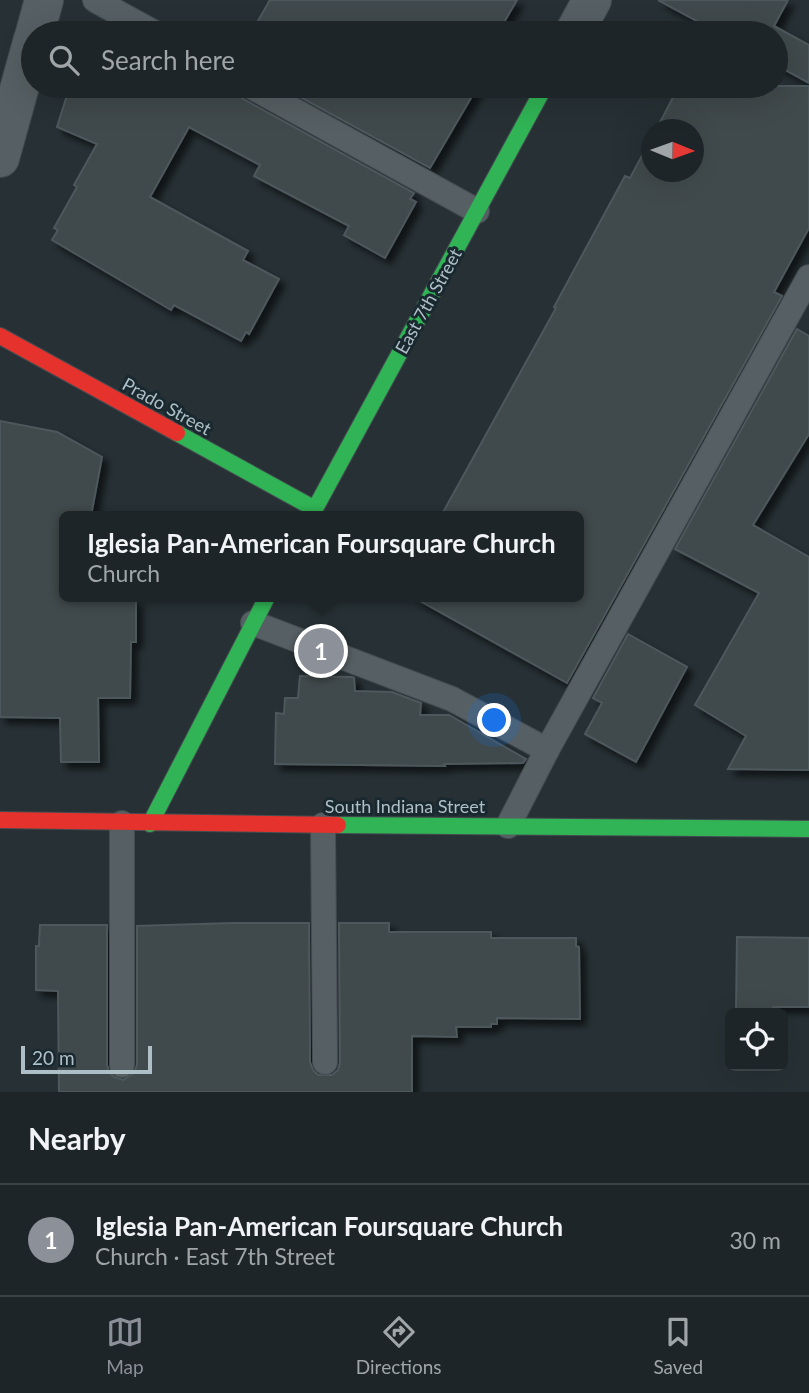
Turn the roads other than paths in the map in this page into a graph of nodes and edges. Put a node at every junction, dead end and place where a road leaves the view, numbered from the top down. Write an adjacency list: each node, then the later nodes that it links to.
1 (44, 0): 4 (street)
2 (95, 0): 5 (lane)
3 (592, 0): 6 (street)
4 (38, 21)
5 (133, 21)
6 (581, 21)
7 (21, 83): 10 (street)
8 (272, 98): 11 (lane)
9 (538, 98): 11 (street, East 7th Street)
10 (0, 158)
11 (477, 211): 15 (street, East 7th Street)
12 (809, 277): 18 (lane)
13 (0, 336): 14 (street, Prado Street)
14 (309, 511)
15 (314, 511)
16 (264, 602): 17 (street)
17 (253, 623): 18 (lane); 21 (street)
18 (547, 750): 23 (lane)
19 (0, 820): 20 (street, South Indiana Street)
20 (122, 823): 21 (street, South Indiana Street); 26 (lane)
21 (150, 824): 22 (street, South Indiana Street)
22 (323, 825): 23 (street, South Indiana Street); 25 (lane)
23 (508, 826): 24 (street, South Indiana Street)
24 (809, 829)
25 (326, 1062)
26 (122, 1065)

